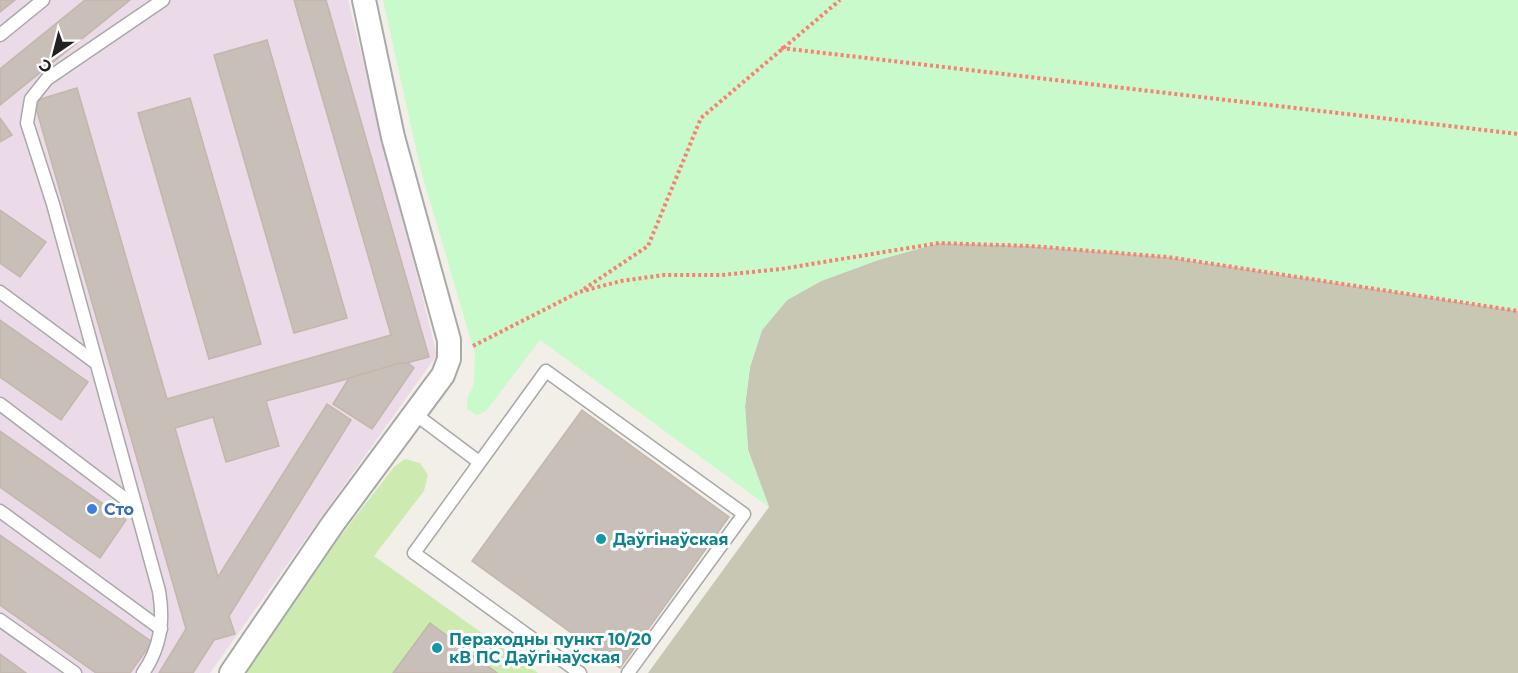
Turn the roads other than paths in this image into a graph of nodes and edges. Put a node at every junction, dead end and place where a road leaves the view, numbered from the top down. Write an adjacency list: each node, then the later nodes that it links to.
1 (43, 0): 4 (lane)
2 (163, 0): 6 (lane)
3 (364, 0): 8 (street)
4 (0, 36)
5 (0, 292): 6 (lane)
6 (96, 363): 10 (lane)
7 (0, 404): 10 (lane)
8 (415, 414): 9 (lane); 16 (street)
9 (479, 462): 17 (lane); 18 (lane)
10 (136, 507): 13 (lane)
11 (0, 512): 13 (lane)
12 (0, 620): 14 (lane)
13 (161, 629): 15 (lane)
14 (75, 673)
15 (143, 673)
16 (231, 673)
17 (580, 673)
18 (628, 673)

